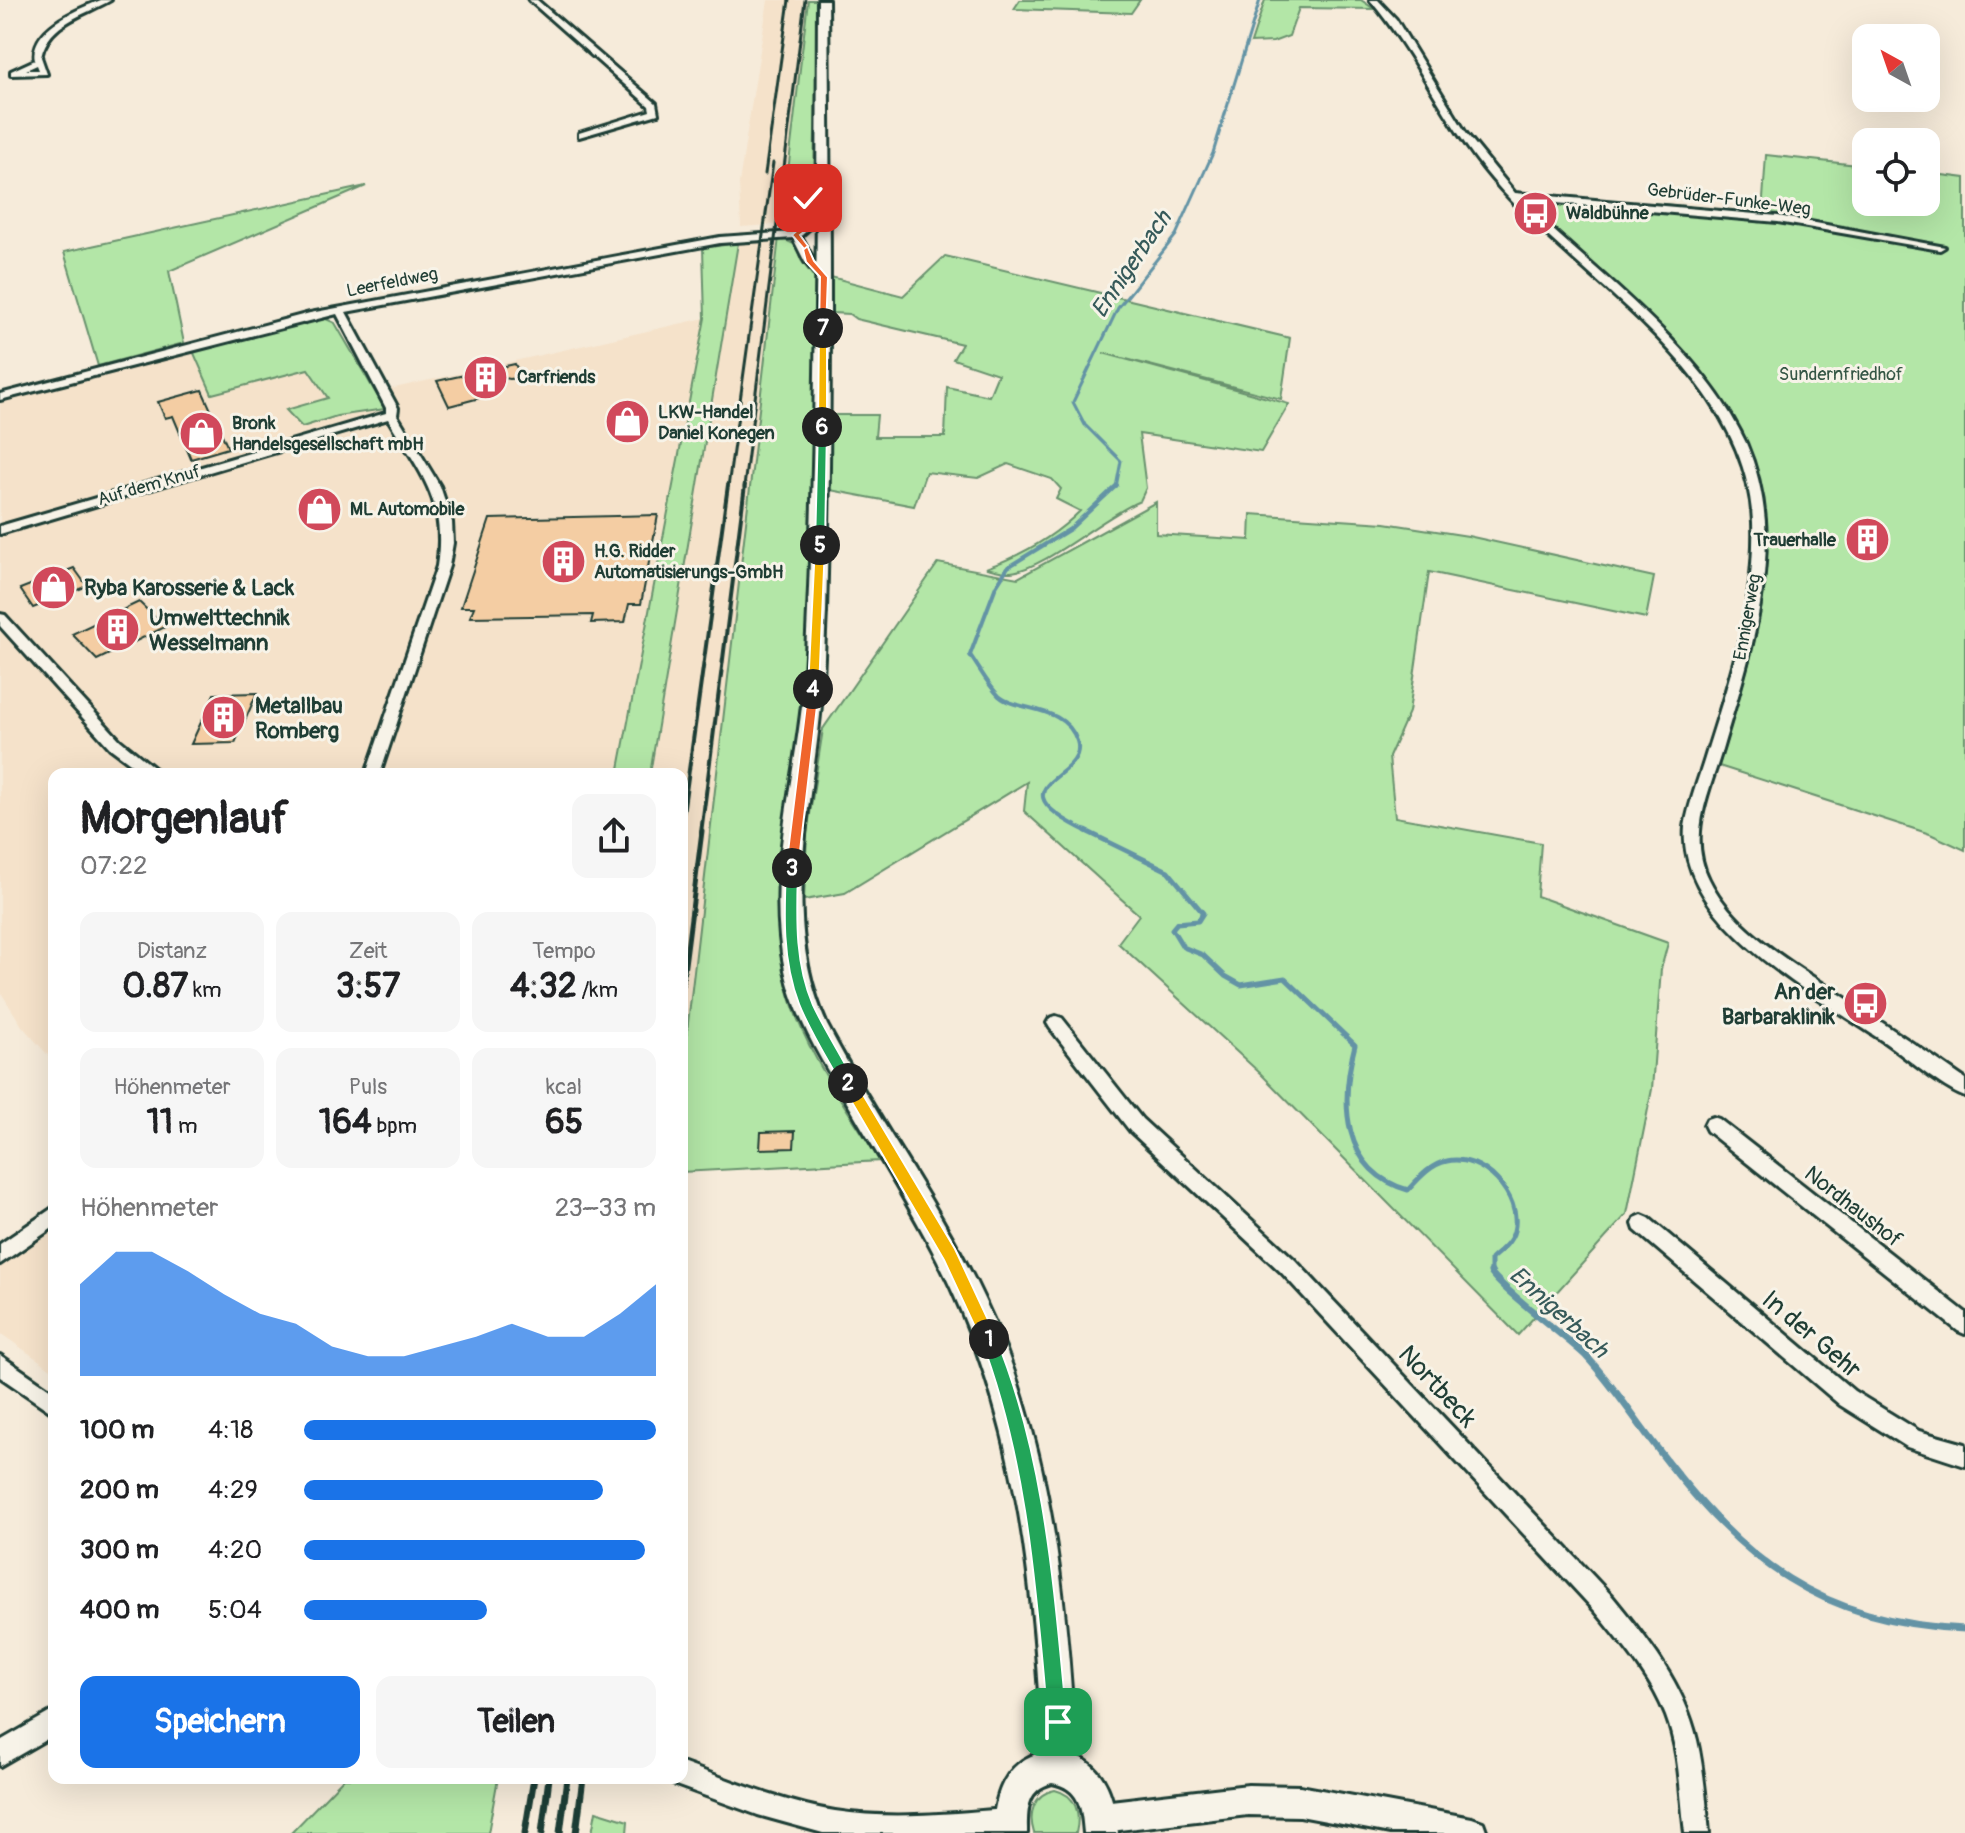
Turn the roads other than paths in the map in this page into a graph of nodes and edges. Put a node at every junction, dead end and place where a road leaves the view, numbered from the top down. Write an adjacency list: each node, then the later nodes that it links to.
1 (107, 0): 5 (street)
2 (533, 0): 6 (street)
3 (823, 0): 7 (main road)
4 (1374, 0): 8 (street, Ennigerweg)
5 (37, 62)
6 (582, 135)
7 (825, 179): 9 (street); 11 (main road)
8 (1512, 196): 10 (street, Gebrüder-Funke-Weg); 20 (street, Ennigerweg)
9 (796, 235): 11 (street); 12 (street, Leerfeldweg)
10 (1940, 247)
11 (824, 277): 31 (main road)
12 (340, 310): 13 (street, Leerfeldweg); 14 (street)
13 (0, 397)
14 (391, 415): 15 (street, Auf dem Knuf); 18 (street)
15 (0, 530)
16 (0, 618): 17 (street)
17 (147, 768)
18 (375, 768)
19 (1056, 1023): 36 (street, Nortbeck)
20 (1965, 1089)
21 (1713, 1125): 25 (street, Nordhaushof)
22 (48, 1220): 24 (street)
23 (1642, 1224): 28 (street, In der Gehr)
24 (0, 1255)
25 (1965, 1324)
26 (0, 1365): 27 (street)
27 (48, 1400)
28 (1965, 1455)
29 (48, 1726): 30 (street)
30 (0, 1754)
31 (1059, 1765): 33 (main road); 34 (main road)
32 (688, 1777): 34 (street)
33 (1101, 1825): 35 (street)
34 (1009, 1827)
35 (1472, 1833)
36 (1697, 1833)

